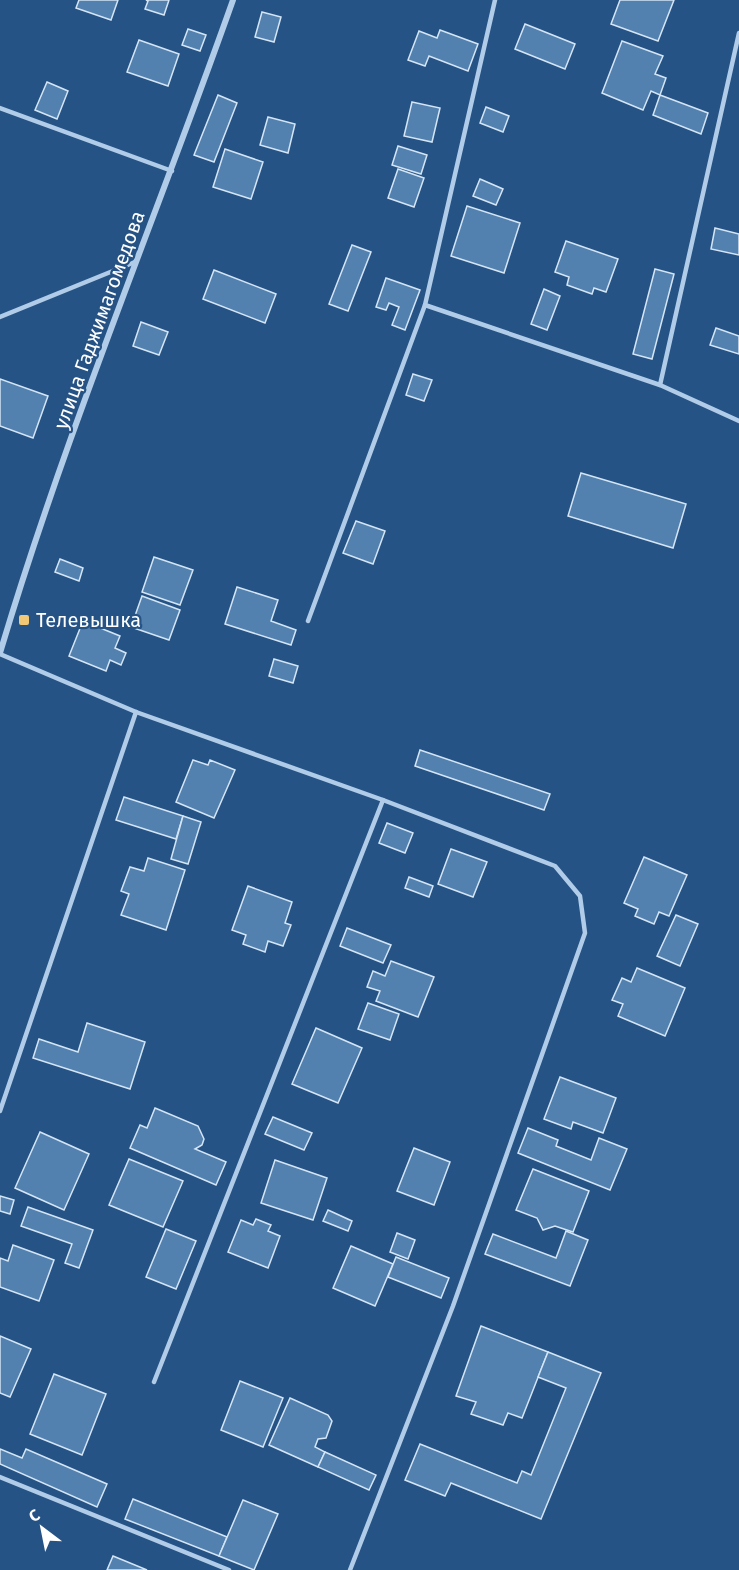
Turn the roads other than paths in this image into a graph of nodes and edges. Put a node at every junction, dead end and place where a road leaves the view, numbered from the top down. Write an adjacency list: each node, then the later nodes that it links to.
1 (233, 0): 5 (street, улица Гаджимагомедова)
2 (495, 0): 7 (lane)
3 (739, 33): 9 (lane)
4 (0, 108): 5 (lane)
5 (172, 171): 6 (street, улица Гаджимагомедова)
6 (135, 262): 8 (lane); 12 (street, улица Гаджимагомедова)
7 (425, 305): 9 (lane); 11 (lane)
8 (0, 317)
9 (660, 385): 10 (lane)
10 (739, 421)
11 (308, 621)
12 (0, 653): 13 (lane)
13 (136, 712): 14 (lane); 15 (lane)
14 (383, 800): 16 (lane); 19 (lane)
15 (0, 1111)
16 (154, 1382)
17 (0, 1477): 18 (lane)
18 (229, 1570)
19 (350, 1570)

